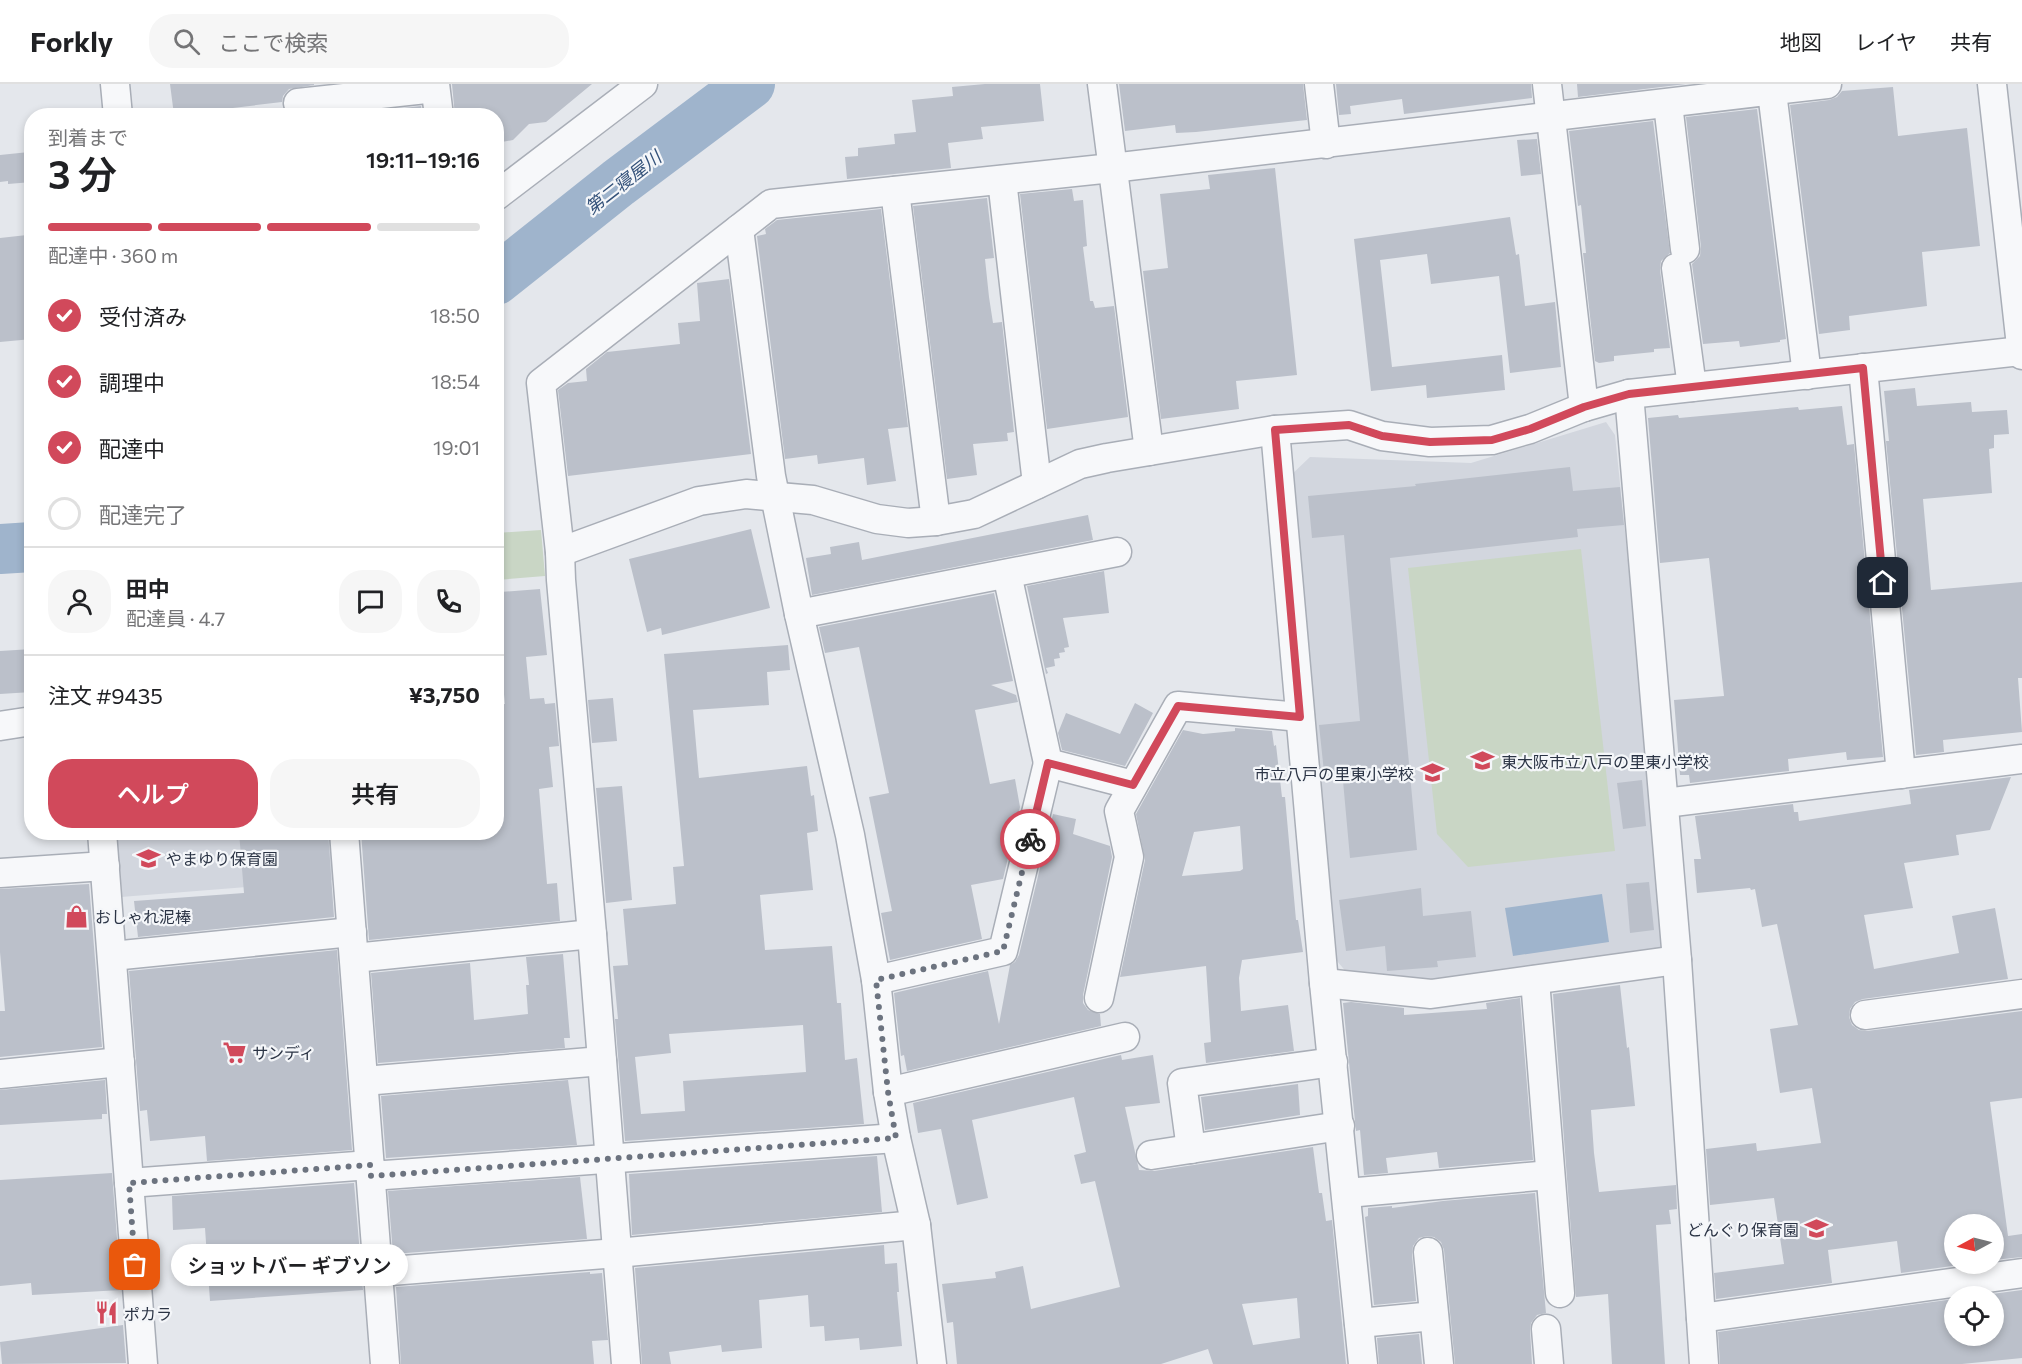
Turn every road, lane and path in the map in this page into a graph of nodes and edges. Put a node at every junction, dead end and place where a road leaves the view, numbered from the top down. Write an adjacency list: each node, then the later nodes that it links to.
1 (115, 84): 12 (street)
2 (643, 84): 17 (street)
3 (1102, 84): 15 (street)
4 (1319, 84): 14 (street)
5 (1547, 84): 13 (street)
6 (1827, 84): 8 (street)
7 (1992, 84): 20 (street)
8 (1771, 87): 11 (street); 22 (street)
9 (436, 96): 10 (street)
10 (298, 101)
11 (1668, 104): 13 (street); 23 (street)
12 (117, 108)
13 (1551, 118): 14 (street); 25 (street)
14 (1326, 144): 15 (street)
15 (1112, 168): 16 (street); 27 (street)
16 (1002, 180): 18 (street); 28 (street)
17 (504, 190)
18 (895, 191): 19 (street); 30 (street)
19 (740, 229): 29 (street); 31 (street)
20 (2022, 352): 21 (street)
21 (1863, 368): 22 (street); 40 (street)
22 (1807, 375): 23 (street)
23 (1692, 387): 24 (street)
24 (1629, 394): 25 (street); 42 (street)
25 (1584, 407): 26 (street)
26 (1275, 430): 27 (street); 35 (street)
27 (1149, 451): 28 (street)
28 (1037, 484): 30 (street)
29 (776, 495): 30 (street); 31 (street); 34 (street)
30 (936, 521)
31 (560, 552): 47 (street)
32 (1117, 552): 33 (street)
33 (1008, 574): 34 (street); 39 (street)
34 (799, 614): 51 (street)
35 (1300, 717): 41 (street); 53 (street)
36 (24, 723): 37 (street)
37 (0, 726)
38 (2022, 759): 40 (street)
39 (1048, 763): 41 (street); 51 (street)
40 (1901, 774): 42 (street)
41 (1133, 785): 55 (street)
42 (1665, 803): 50 (street)
43 (103, 840): 45 (street)
44 (345, 840): 48 (street)
45 (105, 866): 46 (street); 49 (street)
46 (0, 873)
47 (592, 934): 48 (street); 58 (street)
48 (353, 945): 49 (street); 62 (street)
49 (112, 956): 59 (street)
50 (1677, 960): 52 (street); 80 (street)
51 (876, 980): 63 (street)
52 (1535, 980): 53 (street); 70 (street)
53 (1324, 982): 60 (street)
54 (2022, 994): 56 (street)
55 (1099, 998)
56 (1865, 1015)
57 (1125, 1036): 63 (street)
58 (602, 1061): 62 (street); 68 (street)
59 (120, 1062): 61 (street); 71 (street)
60 (1333, 1062): 64 (street); 66 (street)
61 (0, 1074)
62 (364, 1081): 69 (street)
63 (888, 1092): 65 (street)
64 (1340, 1126): 66 (street); 72 (street)
65 (896, 1138): 68 (street); 73 (street)
66 (1191, 1149): 67 (street)
67 (1152, 1155)
68 (610, 1158): 69 (street); 75 (street)
69 (370, 1171): 71 (street); 76 (street)
70 (1550, 1175): 72 (street); 78 (street)
71 (129, 1183): 83 (street)
72 (1347, 1193): 81 (street)
73 (916, 1225): 75 (street); 86 (street)
74 (1428, 1252): 79 (street)
75 (617, 1253): 76 (street); 85 (street)
76 (378, 1272): 84 (street)
77 (2022, 1273): 80 (street)
78 (1560, 1293)
79 (1434, 1316): 81 (street); 88 (street)
80 (1701, 1318): 90 (street)
81 (1359, 1323): 87 (street)
82 (1546, 1329): 89 (street)
83 (143, 1364)
84 (385, 1364)
85 (626, 1364)
86 (926, 1364)
87 (1363, 1364)
88 (1439, 1364)
89 (1549, 1364)
90 (1704, 1364)

